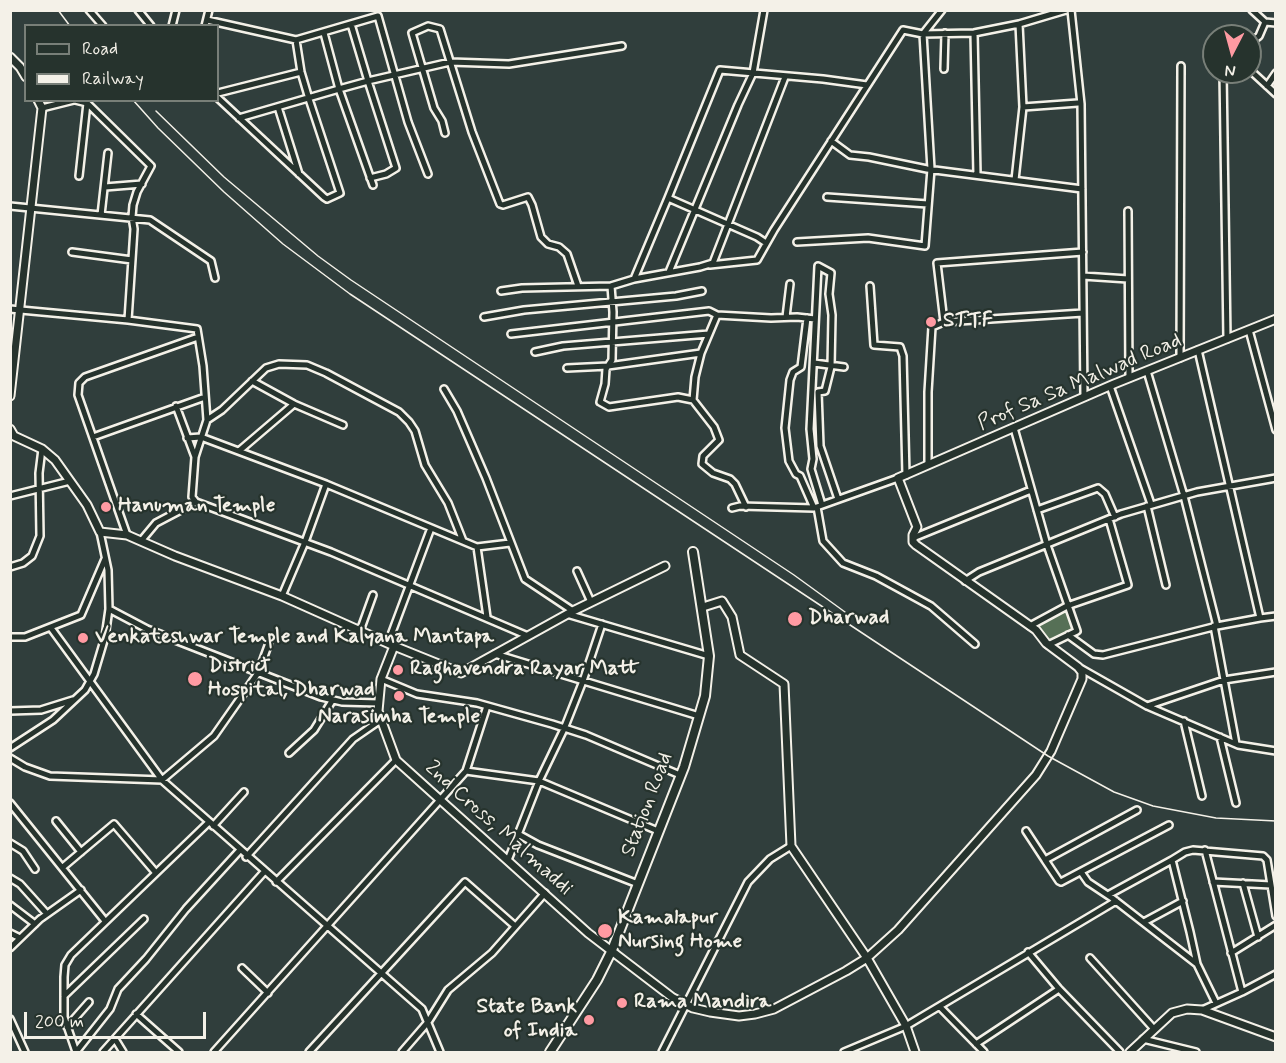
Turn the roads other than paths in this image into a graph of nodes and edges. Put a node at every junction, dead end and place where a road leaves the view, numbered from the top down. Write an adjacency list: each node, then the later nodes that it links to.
1 (89, 10): 13 (street)
2 (138, 10): 9 (street)
3 (210, 10): 10 (street)
4 (764, 10): 30 (street)
5 (942, 10): 21 (street)
6 (1066, 10): 15 (street)
7 (1071, 10): 67 (street)
8 (1252, 10): 11 (street)
9 (144, 14)
10 (206, 22)
11 (1265, 22): 12 (street); 17 (street)
12 (1275, 23)
13 (101, 24)
14 (351, 24): 18 (street); 32 (street); 35 (street)
15 (1019, 24): 20 (street); 51 (street)
16 (219, 25): 22 (street)
17 (1262, 29)
18 (324, 33): 22 (street); 40 (street)
19 (945, 33): 20 (street); 21 (street); 28 (street)
20 (974, 33): 60 (street)
21 (923, 34): 38 (street); 57 (street)
22 (296, 40): 29 (street)
23 (622, 46): 25 (street)
24 (10, 57): 31 (street)
25 (450, 62): 27 (street); 27 (street); 90 (street)
26 (1181, 66): 117 (street)
27 (421, 68): 32 (street); 54 (street)
28 (944, 69)
29 (301, 72): 41 (street); 44 (street)
30 (753, 73): 34 (street); 69 (street); 73 (street)
31 (24, 74)
32 (395, 74): 35 (street); 59 (street)
33 (1275, 74): 39 (street)
34 (786, 77): 38 (street); 77 (street)
35 (368, 81): 40 (street); 62 (street)
36 (1262, 81): 39 (street)
37 (1223, 84): 112 (street)
38 (867, 85): 55 (street)
39 (1267, 86): 42 (street)
40 (339, 89): 44 (street); 62 (street)
41 (219, 93)
42 (1275, 94)
43 (219, 99): 53 (street)
44 (309, 99): 50 (street); 58 (street)
45 (39, 102): 52 (street)
46 (67, 102): 52 (street)
47 (83, 102): 48 (street)
48 (87, 103): 61 (street); 64 (street)
49 (1078, 103): 51 (street)
50 (278, 106): 53 (street); 58 (street)
51 (1023, 107): 63 (street)
52 (42, 108): 72 (street)
53 (239, 118): 58 (street)
54 (445, 133)
55 (831, 141): 57 (street); 79 (street)
56 (108, 153): 66 (street)
57 (931, 170): 60 (street); 70 (street)
58 (299, 174)
59 (428, 174)
60 (977, 175): 63 (street)
61 (80, 176)
62 (370, 178): 65 (street)
63 (1015, 180): 67 (street)
64 (142, 184): 66 (street); 76 (street)
65 (373, 185)
66 (105, 187): 75 (street)
67 (1082, 189): 81 (street)
68 (827, 197): 70 (street)
69 (668, 198): 73 (street); 87 (street)
70 (928, 204): 78 (street)
71 (10, 206): 72 (street)
72 (33, 207): 75 (street); 97 (street)
73 (694, 209): 77 (street); 84 (street)
74 (1128, 211): 88 (street)
75 (101, 215): 76 (street)
76 (132, 217): 82 (street); 86 (street)
77 (727, 223): 79 (street); 83 (street)
78 (797, 242)
79 (766, 243): 83 (street)
80 (72, 252): 82 (street)
81 (1083, 252): 85 (street); 107 (street)
82 (132, 260): 105 (street)
83 (713, 263): 84 (street)
84 (669, 272): 87 (street)
85 (1083, 276): 88 (street); 98 (street)
86 (215, 278)
87 (634, 279): 91 (street)
88 (1128, 279): 124 (street)
89 (790, 284): 101 (street)
90 (578, 286): 91 (street); 93 (street)
91 (612, 286): 95 (street)
92 (870, 286): 146 (street)
93 (501, 291)
94 (702, 291): 95 (street)
95 (612, 301): 100 (street); 106 (street)
96 (10, 309): 97 (street)
97 (21, 309): 105 (street); 128 (street)
98 (1083, 313): 107 (street); 130 (street)
99 (717, 315): 101 (street); 106 (street); 110 (street)
100 (484, 317)
101 (786, 317): 102 (street)
102 (807, 318): 103 (street); 160 (street)
103 (815, 319): 118 (street); 120 (street)
104 (1275, 319): 108 (street, Prof Sa Sa Malwad Road)
105 (128, 320): 111 (street)
106 (613, 322): 109 (street); 113 (street)
107 (944, 322): 145 (street)
108 (1249, 330): 112 (street, Prof Sa Sa Malwad Road); 138 (street)
109 (511, 334)
110 (709, 334): 113 (street); 116 (street)
111 (198, 338): 129 (street); 139 (street)
112 (1227, 339): 114 (street, Prof Sa Sa Malwad Road)
113 (613, 343): 115 (street); 119 (street)
114 (1198, 351): 117 (street, Prof Sa Sa Malwad Road); 151 (street)
115 (535, 352)
116 (701, 353): 119 (street); 131 (street)
117 (1180, 358): 123 (street, Prof Sa Sa Malwad Road)
118 (814, 363): 120 (street); 160 (street)
119 (608, 366): 122 (street); 131 (street)
120 (831, 367): 121 (street); 156 (street)
121 (844, 367)
122 (567, 368)
123 (1147, 371): 124 (street, Prof Sa Sa Malwad Road); 155 (street)
124 (1130, 378): 126 (street, Prof Sa Sa Malwad Road)
125 (252, 381): 132 (street); 134 (street); 169 (street)
126 (1110, 386): 130 (street, Prof Sa Sa Malwad Road); 158 (street)
127 (444, 389): 171 (street)
128 (10, 396)
129 (205, 397): 133 (street); 134 (street)
130 (1084, 397): 136 (street, Prof Sa Sa Malwad Road)
131 (693, 400): 159 (street)
132 (294, 404): 135 (street); 143 (street)
133 (176, 406): 139 (street); 141 (street)
134 (207, 420): 140 (street)
135 (343, 425)
136 (1014, 428): 145 (street, Prof Sa Sa Malwad Road); 153 (street)
137 (10, 429): 142 (street)
138 (1275, 430)
139 (93, 436): 166 (street)
140 (201, 437): 141 (street); 143 (street); 144 (street)
141 (187, 438): 144 (street)
142 (42, 449): 149 (street); 152 (street)
143 (239, 451): 150 (street)
144 (195, 458): 157 (street)
145 (928, 465): 146 (street, Prof Sa Sa Malwad Road)
146 (906, 475): 147 (street, Prof Sa Sa Malwad Road)
147 (898, 478): 156 (street); 167 (street)
148 (1275, 478): 151 (street)
149 (70, 481): 152 (street); 165 (street)
150 (326, 484): 164 (street); 170 (street)
151 (1230, 486): 155 (street); 191 (street)
152 (39, 489): 154 (street); 177 (street)
153 (1031, 490): 162 (street); 167 (street)
154 (10, 496)
155 (1184, 496): 158 (street); 194 (street)
156 (838, 500): 160 (street)
157 (196, 502): 168 (street); 170 (street)
158 (1149, 505): 163 (street); 181 (street)
159 (746, 507): 160 (street); 161 (street)
160 (818, 507): 201 (street)
161 (732, 508)
162 (1036, 510): 163 (street); 172 (street)
163 (1112, 518): 172 (street); 186 (street)
164 (431, 528): 169 (street); 180 (street)
165 (100, 532): 166 (street); 175 (street)
166 (127, 535): 168 (street)
167 (913, 538): 179 (street)
168 (141, 541): 183 (street)
169 (463, 541): 173 (street)
170 (305, 542): 180 (street); 183 (street)
171 (510, 543): 173 (street); 188 (street)
172 (1047, 545): 179 (street); 186 (street)
173 (477, 547): 190 (street)
174 (693, 552): 185 (main road, Station Road)
175 (105, 559): 187 (street); 195 (street)
176 (665, 566): 184 (street)
177 (10, 567)
178 (576, 571): 184 (street)
179 (965, 581): 193 (street)
180 (410, 585): 190 (street); 202 (street)
181 (1166, 585)
182 (374, 595): 196 (street)
183 (282, 596): 196 (street)
184 (591, 602): 188 (street)
185 (703, 606): 205 (main road, Station Road); 247 (street)
186 (1068, 606): 193 (street); 197 (street)
187 (109, 609): 208 (street); 210 (street)
188 (570, 612): 192 (street); 198 (street)
189 (1275, 616): 191 (street)
190 (487, 617): 198 (street)
191 (1260, 618): 194 (street)
192 (602, 624): 205 (street); 212 (street)
193 (1030, 626): 203 (street)
194 (1215, 626): 197 (street); 211 (street)
195 (51, 628): 199 (street); 210 (street)
196 (360, 631): 202 (street)
197 (1068, 635): 203 (street)
198 (528, 636): 204 (street)
199 (10, 637)
200 (269, 643): 208 (street)
201 (975, 644)
202 (391, 645): 204 (street); 209 (street, 2nd Cross, Malmaddi)
203 (1048, 645): 206 (street)
204 (495, 654): 212 (street)
205 (709, 656): 219 (main road, Station Road)
206 (1078, 667): 217 (street); 288 (street, 2nd Cross, Malmaddi)
207 (1275, 672): 211 (street)
208 (258, 673): 214 (street); 232 (street)
209 (381, 679): 215 (street, 2nd Cross, Malmaddi); 216 (street)
210 (90, 680): 213 (street); 232 (street)
211 (1224, 680): 217 (street); 224 (street)
212 (583, 681): 219 (street); 222 (street)
213 (75, 699): 218 (street); 225 (street)
214 (332, 700): 215 (street); 227 (street)
215 (379, 702): 220 (street, 2nd Cross, Malmaddi)
216 (487, 706): 222 (street); 230 (street)
217 (1146, 706): 221 (street)
218 (10, 711)
219 (699, 717): 231 (main road, Station Road)
220 (381, 720): 229 (street, 2nd Cross, Malmaddi); 251 (street)
221 (1184, 721): 223 (street); 235 (street)
222 (564, 729): 231 (street); 233 (street)
223 (1220, 737): 224 (street); 238 (street)
224 (1236, 744): 226 (street)
225 (10, 748)
226 (1275, 751)
227 (289, 753)
228 (10, 758): 232 (street)
229 (396, 760): 236 (street, 2nd Cross, Malmaddi); 261 (street)
230 (466, 771): 233 (street); 236 (street)
231 (680, 775): 243 (main road, Station Road)
232 (162, 780): 241 (street)
233 (539, 781): 243 (street); 245 (street)
234 (244, 792): 241 (street)
235 (1202, 796)
236 (440, 800): 252 (street, 2nd Cross, Malmaddi); 280 (street)
237 (10, 803): 255 (street)
238 (1236, 803)
239 (1137, 810): 253 (street)
240 (57, 821): 250 (street)
241 (211, 824): 248 (street); 259 (street)
242 (1169, 825): 258 (street)
243 (658, 831): 264 (main road, Station Road)
244 (1026, 831): 253 (street)
245 (518, 834): 252 (street); 264 (street)
246 (10, 843): 256 (street)
247 (791, 846): 288 (street); 300 (street)
248 (240, 850): 251 (street); 313 (street)
249 (1205, 850): 254 (street); 262 (street); 265 (street)
250 (81, 852): 255 (street); 259 (street)
251 (246, 857): 257 (street)
252 (508, 860): 267 (street, 2nd Cross, Malmaddi)
253 (1045, 860): 258 (street)
254 (1172, 860): 268 (street); 270 (street)
255 (63, 867): 266 (street)
256 (35, 869)
257 (264, 872): 261 (street); 303 (street)
258 (1080, 872): 268 (street)
259 (156, 873): 275 (street)
260 (10, 878): 272 (street)
261 (276, 882): 280 (street)
262 (1213, 882): 263 (street); 287 (street)
263 (1243, 883): 265 (street); 282 (street)
264 (638, 884): 285 (main road, Station Road)
265 (1271, 885): 273 (street)
266 (81, 890): 272 (street); 275 (street)
267 (545, 893): 279 (street); 285 (street, 2nd Cross, Malmaddi)
268 (1108, 896): 269 (street)
269 (1116, 901): 276 (street); 286 (street)
270 (1183, 901): 276 (street); 290 (street)
271 (10, 905): 277 (street)
272 (47, 914): 277 (street)
273 (1275, 916)
274 (144, 919): 297 (street)
275 (105, 921): 297 (street)
276 (1144, 922): 290 (street)
277 (35, 924): 283 (street)
278 (1275, 925): 282 (street)
279 (515, 926): 292 (street); 305 (street)
280 (327, 927): 292 (street); 295 (street)
281 (10, 933): 283 (street)
282 (1258, 937): 287 (street)
283 (20, 938): 284 (street)
284 (10, 948)
285 (612, 950): 300 (street, 2nd Cross, Malmaddi); 323 (main road, Station Road)
286 (1028, 952): 294 (street); 301 (street)
287 (1231, 953): 296 (street)
288 (867, 958): 300 (street, 2nd Cross, Malmaddi); 306 (street)
289 (1090, 958): 308 (street)
290 (1197, 964): 299 (street)
291 (242, 968): 295 (street)
292 (380, 973): 305 (street); 320 (street)
293 (1275, 974): 296 (street)
294 (1059, 988): 312 (street); 328 (street)
295 (268, 993): 319 (street)
296 (1242, 993): 299 (street)
297 (64, 996): 307 (street)
298 (89, 1002): 307 (street)
299 (1216, 1002): 302 (street)
300 (686, 1004): 324 (street)
301 (940, 1007): 306 (street); 312 (street)
302 (1202, 1010): 308 (street); 309 (street)
303 (136, 1014): 310 (street); 318 (street)
304 (10, 1020): 315 (street)
305 (428, 1022): 321 (street); 322 (street)
306 (906, 1026): 325 (street); 326 (street)
307 (67, 1027): 313 (street)
308 (1154, 1029): 311 (street)
309 (1274, 1034)
310 (115, 1039): 316 (street); 317 (street)
311 (1143, 1039): 314 (street); 329 (street)
312 (976, 1044): 327 (street)
313 (76, 1052)
314 (1195, 1052)
315 (25, 1053)
316 (103, 1053)
317 (123, 1053)
318 (179, 1053)
319 (214, 1053)
320 (309, 1053)
321 (402, 1053)
322 (440, 1053)
323 (550, 1053)
324 (662, 1053)
325 (844, 1053)
326 (915, 1053)
327 (984, 1053)
328 (1120, 1053)
329 (1130, 1053)

